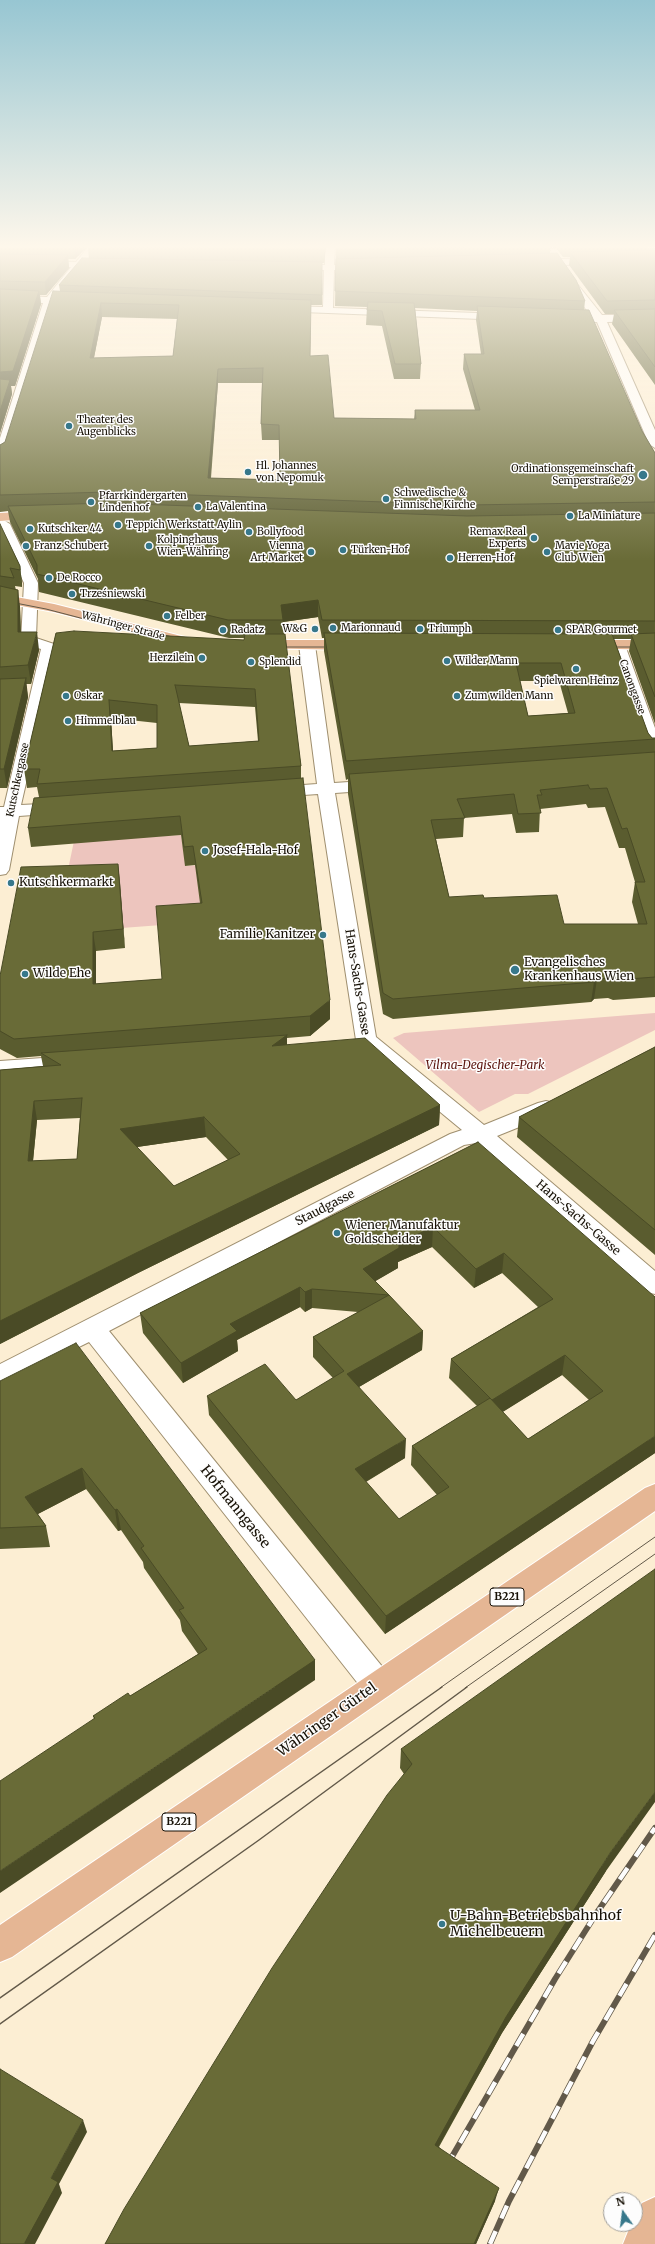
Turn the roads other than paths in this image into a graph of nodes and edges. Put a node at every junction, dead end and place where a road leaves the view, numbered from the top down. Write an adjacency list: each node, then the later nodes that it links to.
1 (34, 352): 4 (street)
2 (615, 352): 5 (street)
3 (7, 390): 4 (street)
4 (22, 390): 6 (street)
5 (655, 444)
6 (0, 458)
7 (53, 514): 8 (main road)
8 (0, 517)
9 (0, 522): 11 (street)
10 (0, 598): 11 (main road, Währinger Straße)
11 (30, 603): 12 (main road, Währinger Straße); 24 (street, Kutschkergasse)
12 (205, 644)
13 (244, 645): 14 (main road)
14 (307, 645): 15 (main road); 21 (street, Hans-Sachs-Gasse)
15 (370, 645)
16 (570, 645): 17 (main road)
17 (617, 645): 18 (main road); 19 (street, Canongasse)
18 (655, 645)
19 (652, 760)
20 (396, 784): 21 (street)
21 (326, 789): 22 (street); 29 (street, Hans-Sachs-Gasse)
22 (262, 793)
23 (81, 806): 24 (street)
24 (6, 812): 25 (street, Kutschkergasse)
25 (0, 870)
26 (87, 1062): 27 (street)
27 (0, 1068)
28 (566, 1097): 29 (street, Staudgasse)
29 (481, 1134): 30 (street, Hans-Sachs-Gasse); 31 (street, Staudgasse)
30 (655, 1285)
31 (93, 1328): 32 (street, Staudgasse); 34 (street, Hofmanngasse)
32 (0, 1376)
33 (655, 1496): 34 (main road, Währinger Gürtel / B221)
34 (378, 1685): 35 (main road, Währinger Gürtel / B221)
35 (0, 1945)
36 (655, 2216): 37 (main road)
37 (642, 2244)

